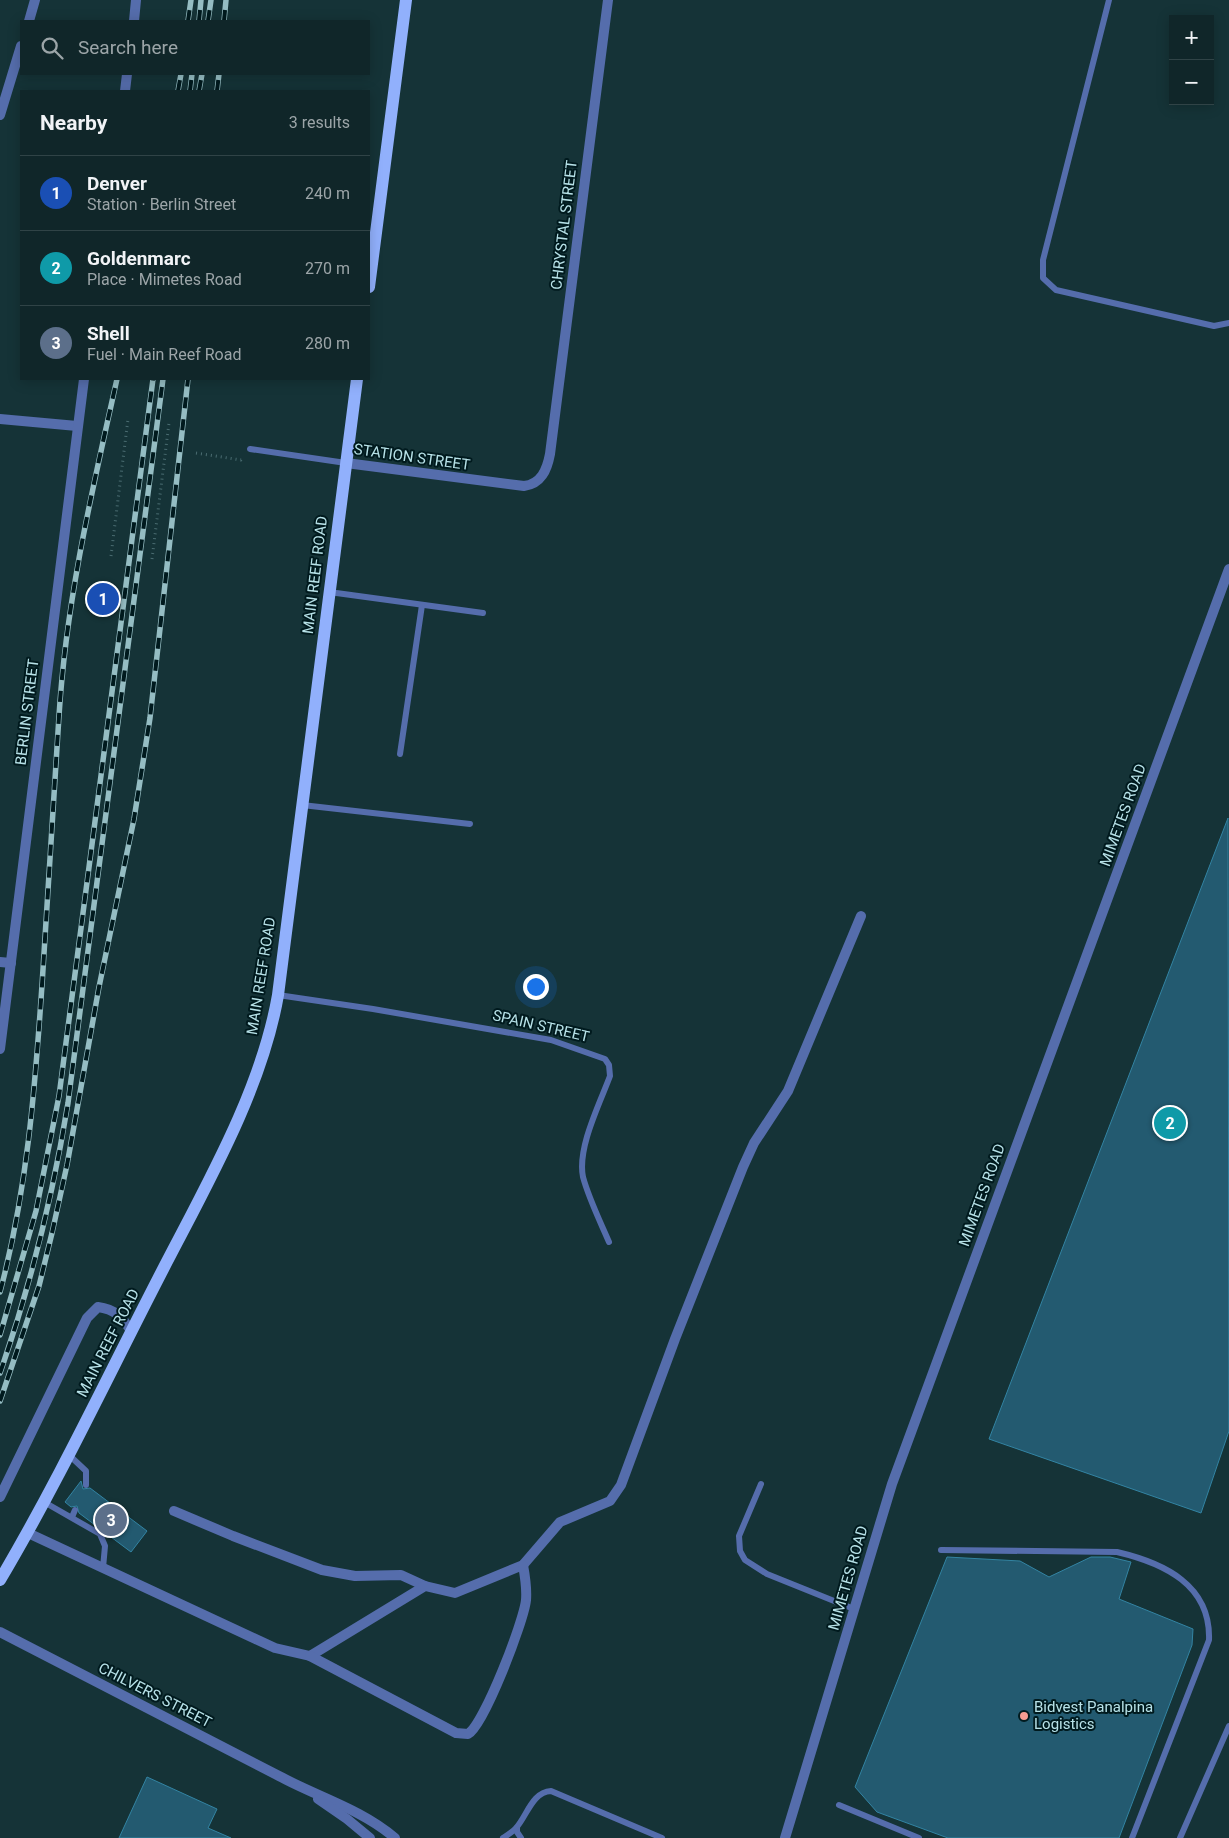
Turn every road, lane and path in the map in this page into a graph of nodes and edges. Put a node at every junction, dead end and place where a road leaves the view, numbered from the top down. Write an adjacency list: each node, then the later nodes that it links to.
1 (35, 0): 6 (street)
2 (136, 0): 7 (street)
3 (406, 0): 13 (main road)
4 (608, 0): 23 (street, CHRYSTAL STREET)
5 (1109, 0): 14 (lane)
6 (29, 20)
7 (134, 20)
8 (20, 49): 11 (street)
9 (127, 75): 10 (street)
10 (125, 90)
11 (2, 100): 12 (street)
12 (0, 115)
13 (370, 279)
14 (1229, 323)
15 (84, 380): 20 (street, BERLIN STREET)
16 (357, 380): 24 (main road, MAIN REEF ROAD)
17 (0, 419): 20 (street)
18 (128, 419): 25 (path)
19 (170, 423): 26 (path)
20 (77, 426): 36 (street, BERLIN STREET)
21 (250, 449): 22 (path); 24 (lane, STATION STREET)
22 (196, 453)
23 (550, 454): 24 (street, STATION STREET)
24 (346, 463): 28 (main road, MAIN REEF ROAD)
25 (111, 556)
26 (152, 559)
27 (1228, 576): 55 (street, MIMETES ROAD)
28 (330, 592): 29 (lane); 32 (main road, MAIN REEF ROAD)
29 (422, 605): 30 (lane); 31 (lane)
30 (483, 613)
31 (400, 754)
32 (302, 805): 33 (lane); 37 (main road, MAIN REEF ROAD)
33 (470, 824)
34 (861, 916): 51 (street)
35 (0, 962): 36 (street)
36 (11, 963): 38 (street, BERLIN STREET)
37 (278, 995): 39 (lane, SPAIN STREET); 40 (main road, MAIN REEF ROAD)
38 (0, 1049)
39 (609, 1242)
40 (131, 1331): 41 (main road, MAIN REEF ROAD); 44 (street)
41 (69, 1455): 43 (lane); 45 (main road, MAIN REEF ROAD)
42 (761, 1484): 55 (lane)
43 (86, 1485)
44 (0, 1497)
45 (44, 1502): 48 (lane); 49 (main road, MAIN REEF ROAD)
46 (75, 1510): 48 (lane)
47 (174, 1511): 54 (street)
48 (72, 1517): 52 (lane)
49 (28, 1533): 52 (street); 53 (main road, MAIN REEF ROAD)
50 (941, 1550): 69 (lane)
51 (522, 1565): 54 (street); 57 (street)
52 (103, 1568): 57 (street)
53 (0, 1580)
54 (425, 1586): 57 (street)
55 (854, 1609): 67 (street, MIMETES ROAD)
56 (0, 1632): 59 (street, CHILVERS STREET)
57 (310, 1656)
58 (1229, 1726): 70 (lane)
59 (296, 1785): 62 (street, CHILVERS STREET); 63 (street, CHILVERS STREET)
60 (839, 1805): 68 (lane)
61 (516, 1828): 64 (lane); 65 (lane); 66 (lane)
62 (370, 1838)
63 (395, 1838)
64 (503, 1838)
65 (521, 1838)
66 (662, 1838)
67 (785, 1838)
68 (919, 1838)
69 (1132, 1838)
70 (1180, 1838)

